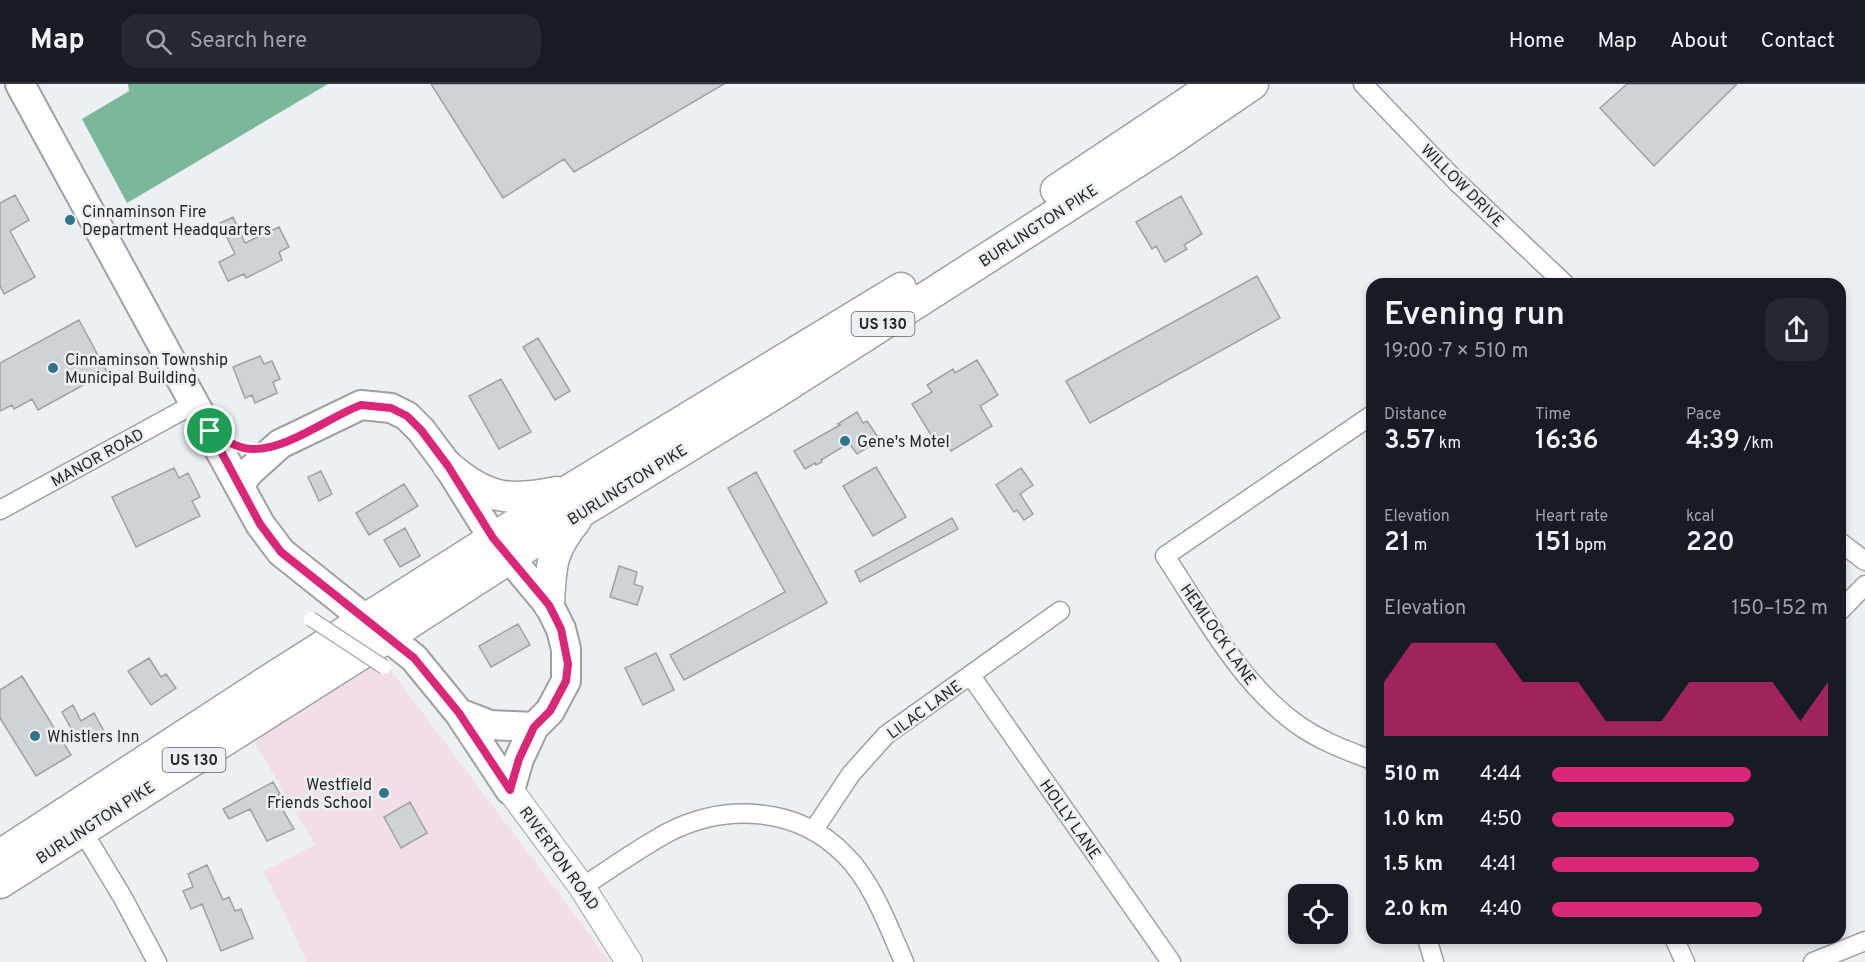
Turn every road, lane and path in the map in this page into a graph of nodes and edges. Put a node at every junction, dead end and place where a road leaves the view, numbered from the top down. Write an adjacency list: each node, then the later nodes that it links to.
1 (20, 84): 6 (main road, RIVERTON ROAD)
2 (1215, 84): 12 (highway, BURLINGTON PIKE / US 130)
3 (1253, 84): 12 (highway, BURLINGTON PIKE / US 130)
4 (1363, 84): 5 (street, WILLOW DRIVE)
5 (1556, 278)
6 (194, 404): 8 (main road, RIVERTON ROAD); 13 (street, MANOR ROAD)
7 (1366, 419): 28 (street, HEMLOCK LANE)
8 (210, 431): 9 (main road); 11 (main road, RIVERTON ROAD)
9 (280, 444): 10 (main road); 11 (main road)
10 (448, 466): 12 (highway); 15 (main road)
11 (239, 485): 22 (main road, RIVERTON ROAD)
12 (576, 500): 15 (highway, BURLINGTON PIKE / US 130); 18 (highway)
13 (0, 510)
14 (1846, 547): 16 (street)
15 (501, 548): 18 (main road); 22 (highway, BURLINGTON PIKE / US 130); 23 (highway, BURLINGTON PIKE / US 130)
16 (1865, 561)
17 (1865, 585): 19 (street)
18 (549, 605): 27 (main road)
19 (1846, 605)
20 (1060, 611): 25 (street, LILAC LANE)
21 (311, 619): 24 (street, bridge)
22 (364, 620): 23 (main road, RIVERTON ROAD); 32 (highway, BURLINGTON PIKE / US 130)
23 (388, 637): 26 (main road, RIVERTON ROAD); 30 (highway, BURLINGTON PIKE / US 130)
24 (384, 667)
25 (971, 676): 31 (street, LILAC LANE); 41 (street, HOLLY LANE)
26 (459, 713): 27 (main road); 29 (main road, RIVERTON ROAD)
27 (534, 727): 29 (main road)
28 (1366, 758)
29 (510, 790): 34 (main road, RIVERTON ROAD)
30 (82, 830): 33 (highway, BURLINGTON PIKE / US 130); 38 (street)
31 (813, 831): 34 (street); 40 (street)
32 (0, 855)
33 (0, 883)
34 (582, 887): 39 (main road, RIVERTON ROAD)
35 (1865, 941): 44 (street)
36 (1429, 944): 42 (street)
37 (1677, 944): 43 (street)
38 (157, 962)
39 (629, 962)
40 (904, 962)
41 (1171, 962)
42 (1434, 962)
43 (1685, 962)
44 (1813, 962)

